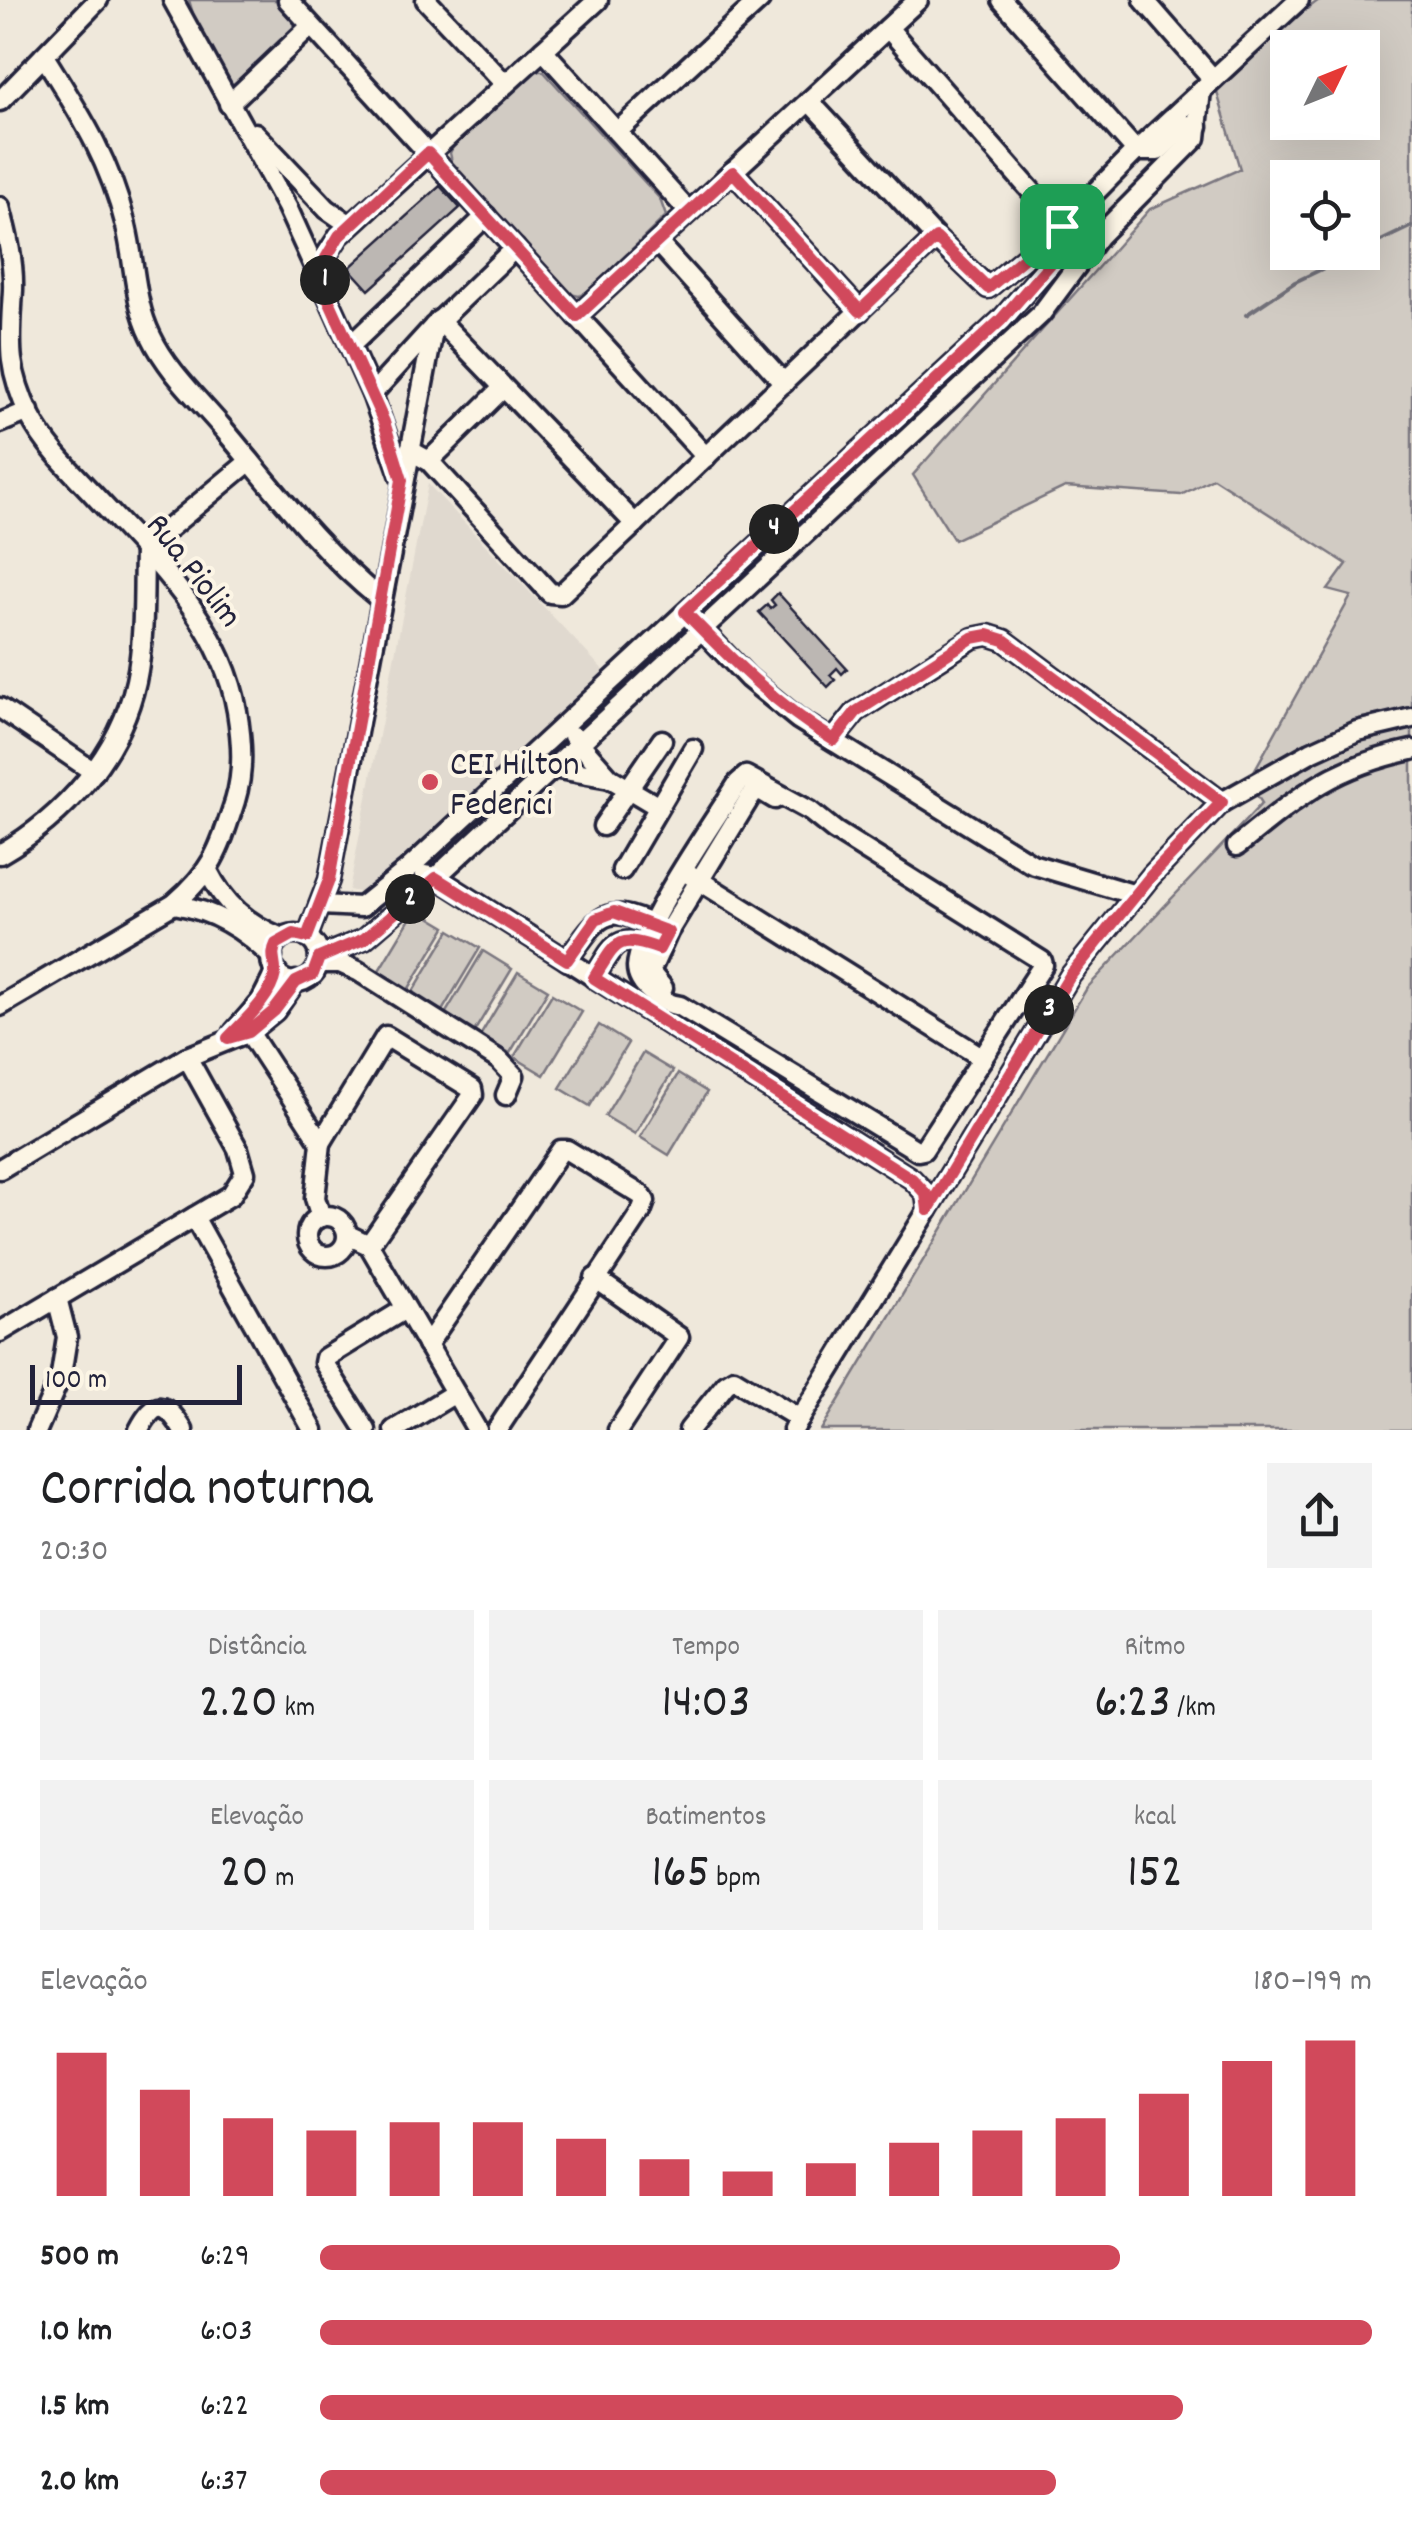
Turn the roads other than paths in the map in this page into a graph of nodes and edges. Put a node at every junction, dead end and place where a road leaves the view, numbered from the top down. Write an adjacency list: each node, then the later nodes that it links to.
1 (98, 0): 16 (street)
2 (173, 0): 21 (street)
3 (288, 0): 13 (street)
4 (426, 0): 17 (street)
5 (567, 0): 12 (street)
6 (598, 0): 12 (street)
7 (760, 0): 23 (street)
8 (918, 0): 14 (street)
9 (1002, 0): 24 (street)
10 (1144, 0): 18 (street)
11 (1290, 3): 18 (street)
12 (581, 16): 15 (street)
13 (312, 26): 21 (street); 25 (street)
14 (888, 28): 20 (street); 31 (street)
15 (542, 50): 17 (street); 23 (street)
16 (44, 56): 19 (street); 48 (street)
17 (505, 84): 25 (street)
18 (1207, 84): 22 (street); 24 (street)
19 (0, 101)
20 (809, 101): 26 (street); 32 (street)
21 (233, 109): 30 (street); 35 (street)
22 (1198, 126): 24 (street); 55 (street)
23 (616, 132): 28 (street)
24 (1136, 152): 31 (street)
25 (428, 153): 29 (street); 30 (street)
26 (733, 172): 28 (street); 36 (street)
27 (0, 207): 40 (street, Rua Piolim)
28 (689, 212): 33 (street)
29 (486, 216): 34 (street); 39 (street)
30 (350, 225): 35 (street)
31 (1062, 226): 32 (street); 54 (street)
32 (936, 238): 36 (street)
33 (658, 242): 37 (street); 41 (street)
34 (515, 248): 37 (street); 38 (street)
35 (326, 294): 39 (street)
36 (860, 311): 41 (street)
37 (577, 316): 47 (street)
38 (436, 323): 42 (street); 43 (street); 46 (street)
39 (350, 346): 43 (street)
40 (5, 351): 44 (street, Rua Piolim)
41 (784, 383): 47 (street)
42 (502, 389): 49 (street); 51 (street)
43 (372, 394): 50 (street)
44 (28, 412): 45 (street); 52 (street, Rua Piolim)
45 (0, 424)
46 (409, 450): 49 (street); 50 (street)
47 (706, 457): 51 (street)
48 (250, 461): 52 (street); 53 (street)
49 (430, 461): 51 (street)
50 (402, 480): 53 (street)
51 (635, 524)
52 (144, 549): 68 (street); 81 (street, Rua Piolim)
53 (380, 599): 86 (street)
54 (685, 612): 55 (street); 59 (street)
55 (702, 629): 61 (street); 62 (street)
56 (0, 708): 58 (street)
57 (1412, 718): 63 (street)
58 (9, 720): 68 (street)
59 (562, 725): 62 (street); 66 (street)
60 (662, 740): 72 (street)
61 (834, 740): 74 (street); 84 (street)
62 (580, 743): 67 (street); 70 (street)
63 (1325, 746): 69 (street); 71 (street)
64 (693, 749): 75 (street)
65 (1412, 750): 69 (street)
66 (530, 755): 67 (street); 79 (street)
67 (550, 769): 70 (street); 83 (street)
68 (94, 772): 78 (street)
69 (1339, 772): 73 (street)
70 (610, 778): 72 (street)
71 (1267, 778): 73 (street); 74 (street)
72 (629, 789): 75 (street); 76 (street)
73 (1306, 792): 77 (street)
74 (1222, 802): 84 (street)
75 (657, 806): 80 (street)
76 (604, 826)
77 (1237, 846)
78 (0, 854)
79 (408, 870): 83 (street); 87 (street)
80 (622, 870)
81 (208, 871): 85 (street, Rua Piolim); 90 (street)
82 (692, 876): 89 (street); 99 (street); 99 (street)
83 (436, 878): 88 (street); 92 (street)
84 (1136, 894): 103 (street)
85 (174, 904): 93 (street); 96 (street, Rua Piolim)
86 (325, 906): 87 (street); 91 (street)
87 (361, 907): 88 (street)
88 (370, 933): 91 (street)
89 (656, 937): 92 (street); 94 (street); 99 (street)
90 (282, 938): 91 (street); 93 (street)
91 (315, 951): 95 (street); 100 (street)
92 (567, 960): 94 (street)
93 (274, 964): 95 (street); 97 (street)
94 (594, 978): 103 (street)
95 (296, 982): 97 (street)
96 (0, 1006)
97 (246, 1027): 98 (street); 101 (street)
98 (187, 1057): 102 (street); 105 (street)
99 (984, 1058)
100 (506, 1095)
101 (321, 1143): 104 (street); 107 (street)
102 (0, 1169)
103 (928, 1210): 114 (street)
104 (321, 1216): 106 (street); 106 (street)
105 (194, 1217): 109 (street); 118 (street)
106 (348, 1235): 107 (street)
107 (369, 1245): 110 (street)
108 (595, 1278): 112 (street); 122 (street); 123 (street)
109 (57, 1298): 111 (street); 115 (street)
110 (406, 1309): 112 (street); 119 (street)
111 (0, 1332)
112 (428, 1345): 113 (street)
113 (456, 1393): 120 (street); 121 (street)
114 (797, 1424): 124 (street)
115 (37, 1430)
116 (138, 1430): 117 (street)
117 (183, 1430)
118 (314, 1430)
119 (366, 1430)
120 (394, 1430)
121 (477, 1430)
122 (498, 1430)
123 (618, 1430)
124 (689, 1430)

